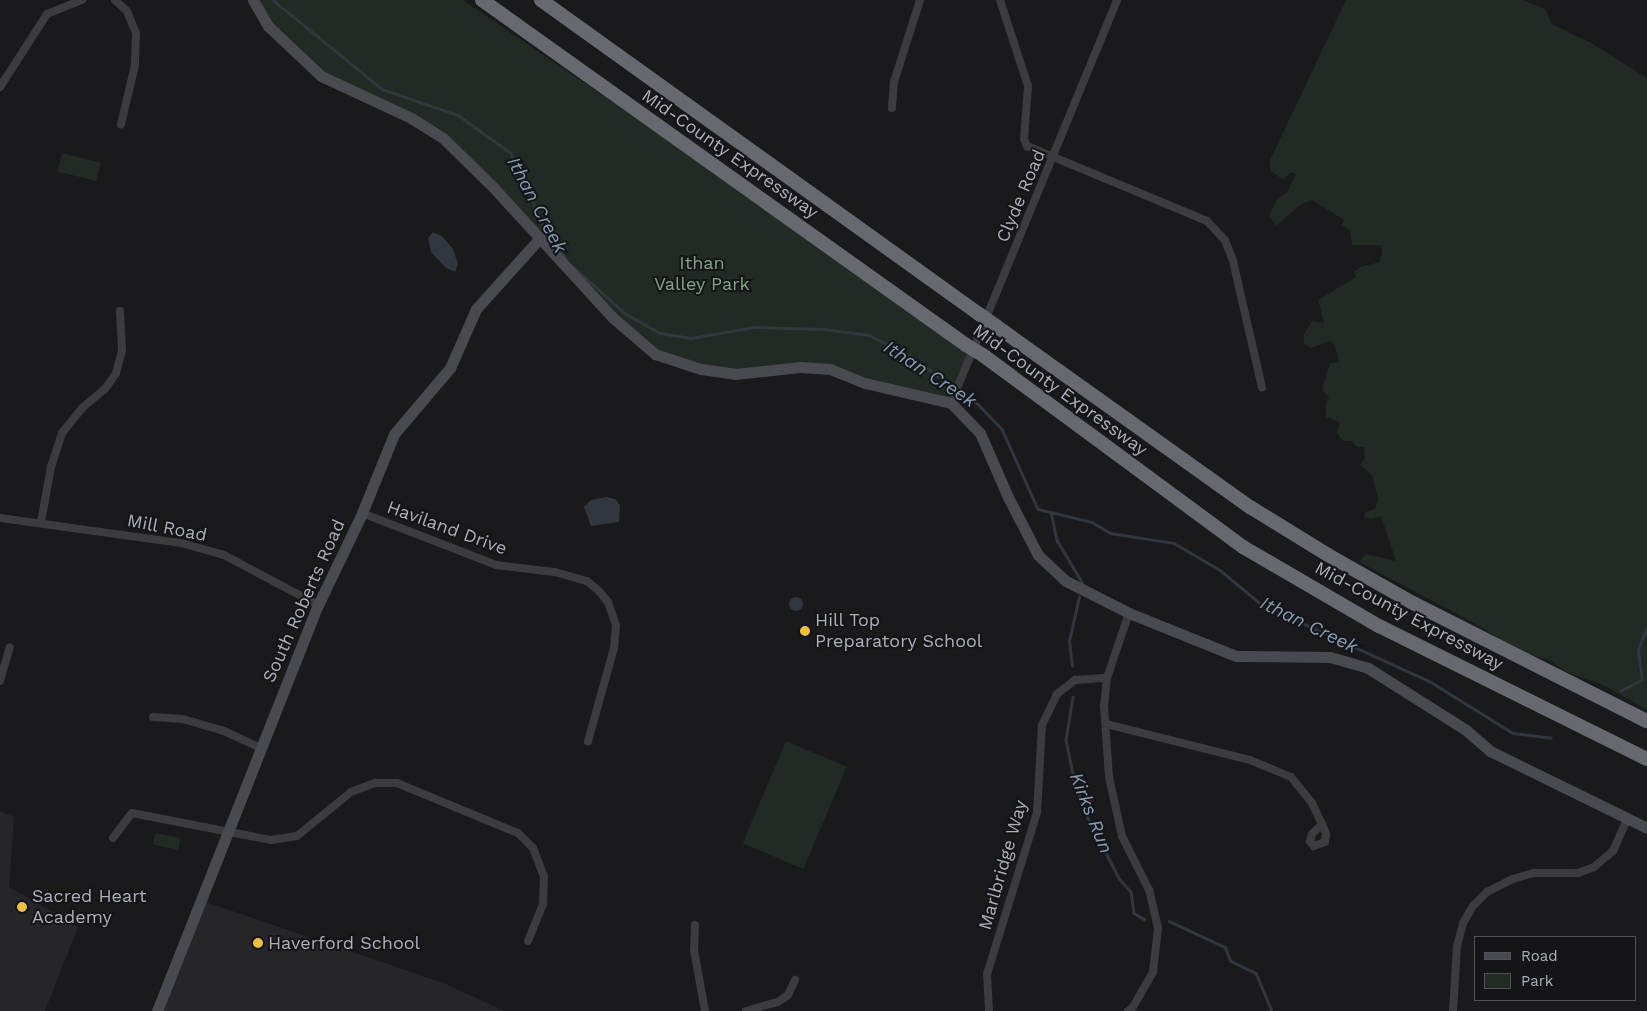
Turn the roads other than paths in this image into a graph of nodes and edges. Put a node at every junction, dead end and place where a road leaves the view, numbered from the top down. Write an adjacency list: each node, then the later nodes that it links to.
1 (82, 0): 9 (street)
2 (115, 0): 11 (street)
3 (252, 0): 13 (street)
4 (482, 0): 30 (highway, Mid-County Expressway, bridge)
5 (540, 0): 26 (highway, Mid-County Expressway, bridge)
6 (920, 0): 10 (street)
7 (1000, 0): 12 (street)
8 (1117, 0): 12 (street, Clyde Road)
9 (0, 87)
10 (892, 108)
11 (121, 124)
12 (1054, 157): 15 (street); 16 (street, Clyde Road)
13 (538, 239): 16 (street); 17 (street, South Roberts Road)
14 (120, 311): 19 (street)
15 (1262, 388)
16 (951, 403): 21 (street)
17 (362, 513): 20 (street, South Roberts Road); 28 (street, Haviland Drive)
18 (0, 518): 19 (street, Mill Road)
19 (41, 522): 20 (street, Mill Road)
20 (318, 605): 29 (street, South Roberts Road)
21 (1129, 613): 23 (street); 31 (street)
22 (10, 647): 24 (street)
23 (1108, 678): 27 (street); 42 (street, Marlbridge Way)
24 (0, 681)
25 (152, 717): 29 (street)
26 (1647, 721)
27 (1106, 724): 32 (street); 43 (street)
28 (588, 741)
29 (260, 748): 34 (street, South Roberts Road)
30 (1647, 759)
31 (1627, 820): 33 (street); 44 (street)
32 (1322, 824)
33 (1647, 828)
34 (231, 830): 35 (street); 37 (street); 39 (street, South Roberts Road)
35 (113, 838)
36 (695, 925): 40 (street)
37 (528, 941)
38 (795, 980): 41 (street)
39 (156, 1011)
40 (705, 1011)
41 (746, 1011)
42 (989, 1011)
43 (1128, 1011)
44 (1453, 1011)

